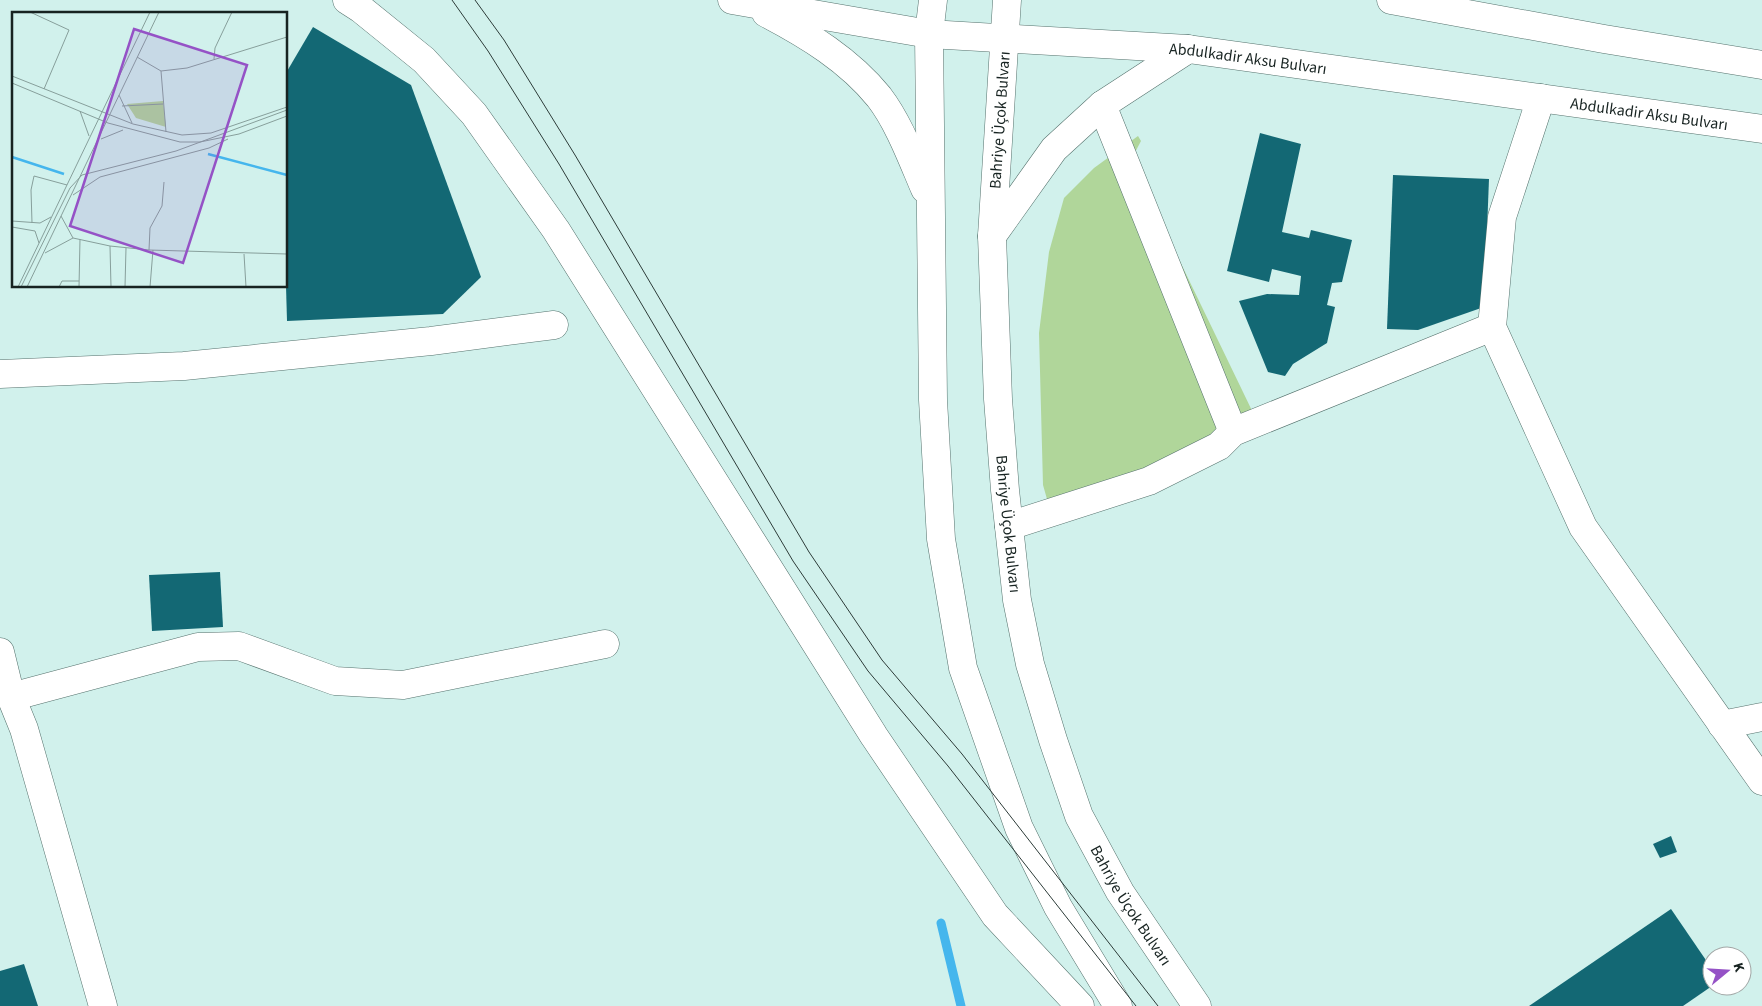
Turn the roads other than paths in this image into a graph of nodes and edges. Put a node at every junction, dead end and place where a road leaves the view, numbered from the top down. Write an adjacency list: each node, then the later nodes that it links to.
1 (347, 0): 28 (main road)
2 (933, 0): 6 (main road)
3 (1007, 0): 7 (main road, Bahriye Üçok Bulvarı)
4 (1391, 0): 9 (main road)
5 (739, 1): 6 (main road, Abdulkadir Aksu Bulvarı); 13 (main road)
6 (929, 34): 7 (main road, Abdulkadir Aksu Bulvarı); 13 (main road)
7 (1004, 39): 8 (main road, Abdulkadir Aksu Bulvarı); 14 (main road, Bahriye Üçok Bulvarı)
8 (1188, 49): 10 (main road, Abdulkadir Aksu Bulvarı); 11 (main road)
9 (1762, 65)
10 (1541, 98): 12 (main road, Abdulkadir Aksu Bulvarı); 16 (main road)
11 (1102, 105): 14 (main road); 18 (main road)
12 (1762, 129)
13 (930, 202): 29 (main road)
14 (992, 236): 19 (main road, Bahriye Üçok Bulvarı)
15 (554, 325): 17 (main road)
16 (1492, 327): 18 (main road); 24 (main road)
17 (0, 374)
18 (1233, 432): 19 (main road)
19 (1009, 526): 30 (main road, Bahriye Üçok Bulvarı)
20 (604, 644): 22 (main road)
21 (0, 652): 22 (main road)
22 (11, 696): 25 (main road)
23 (1762, 717): 24 (main road)
24 (1722, 725): 26 (main road)
25 (12, 732): 27 (main road)
26 (1762, 781)
27 (103, 1006)
28 (1080, 1006)
29 (1118, 1006)
30 (1197, 1006)

